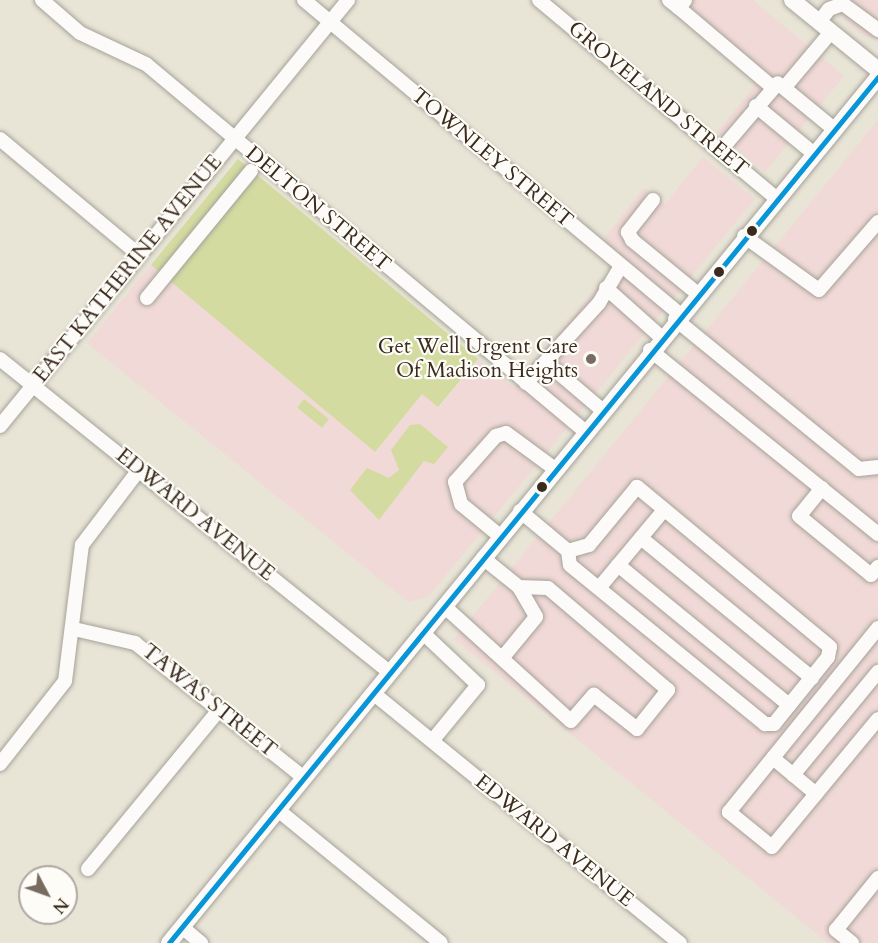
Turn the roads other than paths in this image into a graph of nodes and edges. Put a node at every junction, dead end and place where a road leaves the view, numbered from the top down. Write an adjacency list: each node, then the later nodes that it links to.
1 (42, 0): 16 (street, DELTON STREET)
2 (304, 0): 7 (street, TOWNLEY STREET)
3 (348, 0): 7 (street, EAST KATHERINE AVENUE)
4 (539, 0): 17 (street, GROVELAND STREET)
5 (792, 0): 8 (main road)
6 (678, 3): 12 (street)
7 (330, 22): 16 (street, EAST KATHERINE AVENUE); 25 (street, TOWNLEY STREET)
8 (825, 27): 9 (street); 10 (main road); 12 (street)
9 (878, 30)
10 (878, 70)
11 (878, 76): 14 (main road)
12 (778, 88): 13 (street); 14 (street)
13 (756, 106): 17 (street); 18 (street)
14 (834, 129): 18 (main road)
15 (0, 139): 24 (street)
16 (234, 139): 24 (street, EAST KATHERINE AVENUE); 33 (street, DELTON STREET)
17 (720, 151): 20 (street, GROVELAND STREET)
18 (813, 153): 20 (main road)
19 (251, 171): 28 (street)
20 (776, 198): 23 (main road)
21 (653, 200): 27 (street)
22 (878, 222): 23 (street)
23 (744, 236): 27 (main road)
24 (139, 255): 34 (street, EAST KATHERINE AVENUE)
25 (621, 266): 26 (street); 29 (street, TOWNLEY STREET)
26 (606, 288): 30 (street); 32 (street)
27 (699, 294): 29 (main road)
28 (147, 298)
29 (678, 317): 30 (main road); 38 (street, TOWNLEY STREET)
30 (655, 343): 35 (main road); 41 (street)
31 (0, 359): 34 (street, EDWARD AVENUE)
32 (548, 364): 33 (street); 35 (street)
33 (526, 383): 37 (street, DELTON STREET)
34 (33, 385): 36 (street, EAST KATHERINE AVENUE); 40 (street, EDWARD AVENUE)
35 (602, 410): 37 (main road)
36 (0, 426)
37 (586, 432): 39 (main road)
38 (878, 467)
39 (555, 469): 43 (main road); 45 (street)
40 (139, 470): 55 (street); 58 (street, EDWARD AVENUE)
41 (822, 488): 44 (street); 50 (street)
42 (664, 510): 46 (street); 47 (street); 60 (street)
43 (520, 512): 45 (main road); 47 (street)
44 (878, 534)
45 (500, 536): 48 (main road)
46 (641, 538): 49 (street); 60 (street)
47 (567, 551): 52 (street)
48 (483, 558): 51 (street); 53 (main road)
49 (618, 565): 52 (street); 62 (street)
50 (878, 567)
51 (519, 587): 57 (street); 57 (street)
52 (599, 588): 62 (street)
53 (444, 606): 56 (main road); 57 (street)
54 (878, 628): 66 (street)
55 (74, 629): 63 (street, TAWAS STREET); 67 (street)
56 (422, 632): 58 (main road); 65 (street)
57 (504, 656)
58 (389, 672): 61 (main road)
59 (878, 672): 68 (street)
60 (812, 678): 62 (street)
61 (373, 693): 65 (street, EDWARD AVENUE); 69 (main road)
62 (789, 705)
63 (220, 709): 69 (street, TAWAS STREET); 72 (street)
64 (878, 719): 70 (street)
65 (432, 741): 78 (street, EDWARD AVENUE)
66 (772, 758): 68 (street); 70 (street)
67 (0, 764)
68 (793, 775): 70 (street)
69 (304, 778): 71 (main road)
70 (816, 794)
71 (278, 810): 74 (main road); 77 (street)
72 (88, 869)
73 (878, 878): 79 (street)
74 (182, 927): 75 (main road); 76 (street)
75 (169, 943)
76 (201, 943)
77 (441, 943)
78 (680, 943)
79 (852, 943)

